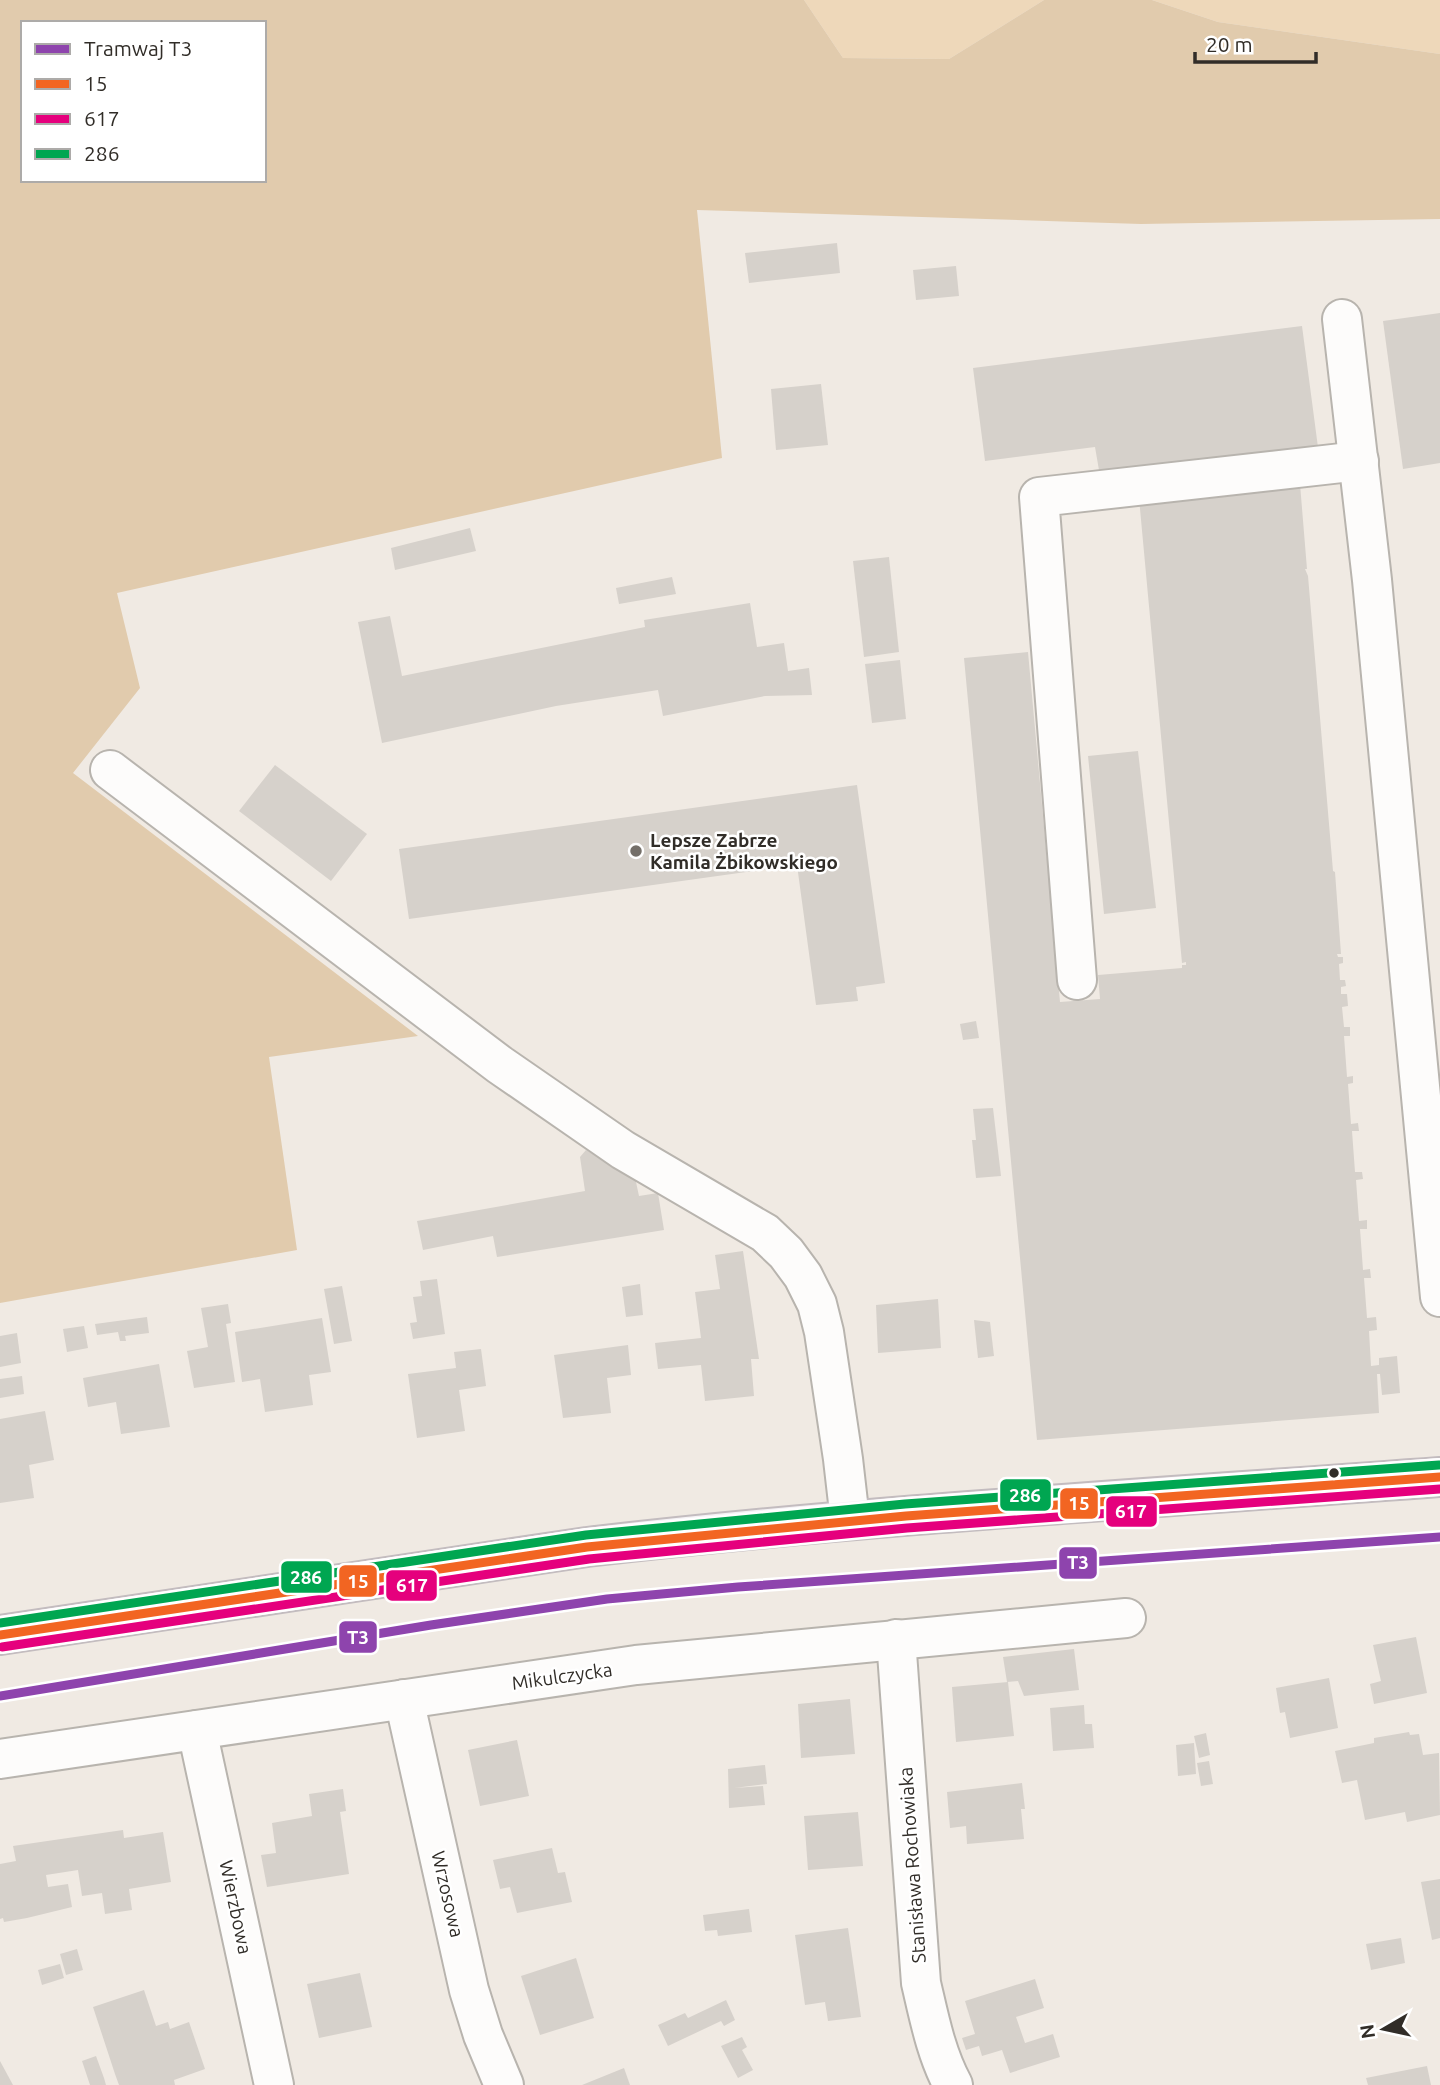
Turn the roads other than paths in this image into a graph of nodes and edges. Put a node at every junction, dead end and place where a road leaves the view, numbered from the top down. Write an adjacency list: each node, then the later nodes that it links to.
1 (1342, 319): 2 (street)
2 (1359, 461): 4 (street); 5 (street)
3 (110, 770): 7 (street)
4 (1077, 980)
5 (1440, 1297)
6 (1440, 1478): 7 (main road)
7 (850, 1520): 9 (main road)
8 (1126, 1618): 10 (street, Mikulczycka)
9 (0, 1635)
10 (896, 1639): 11 (street, Mikulczycka); 16 (street, Stanisława Rochowiaka)
11 (404, 1699): 12 (street, Mikulczycka); 15 (street, Wrzosowa)
12 (197, 1730): 13 (street, Mikulczycka); 14 (street, Wierzbowa)
13 (0, 1759)
14 (274, 2085)
15 (504, 2085)
16 (953, 2085)

